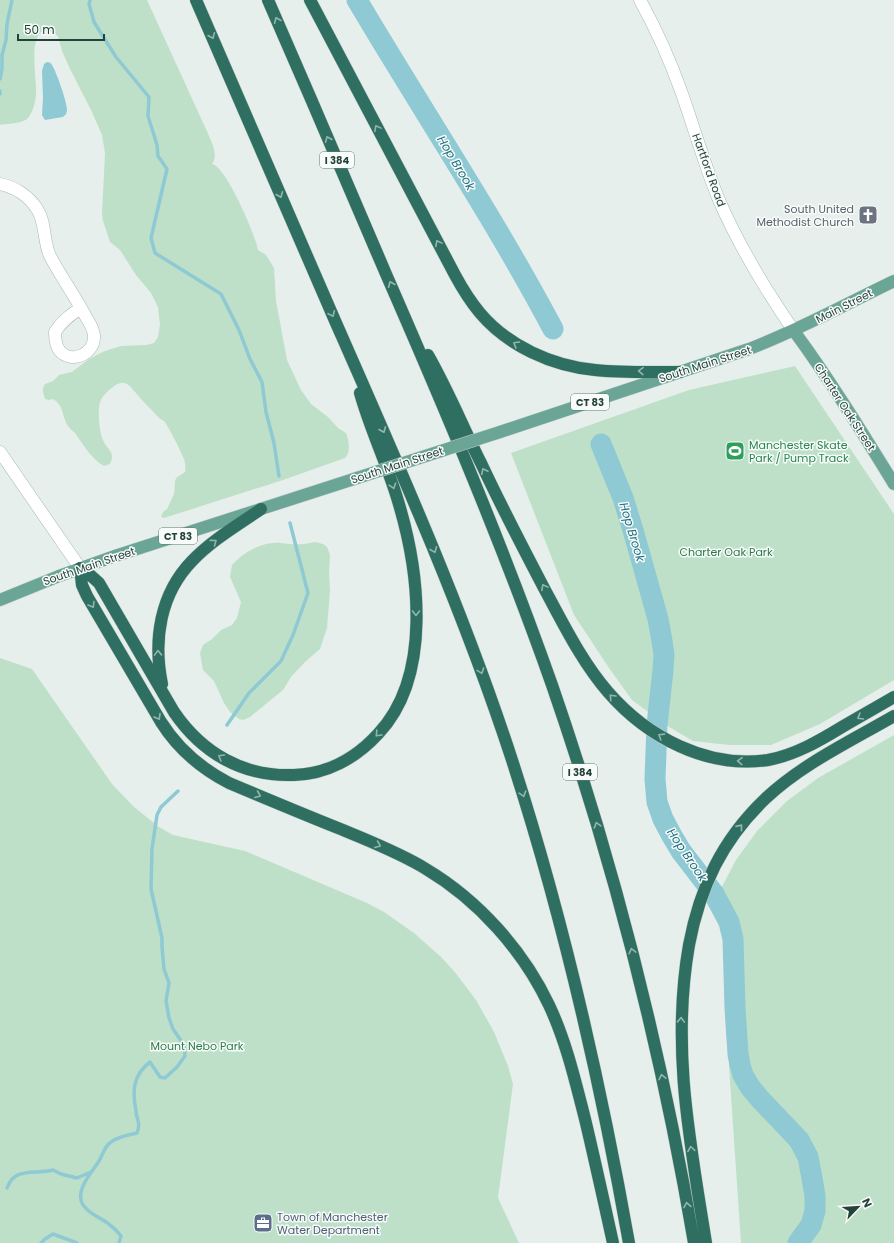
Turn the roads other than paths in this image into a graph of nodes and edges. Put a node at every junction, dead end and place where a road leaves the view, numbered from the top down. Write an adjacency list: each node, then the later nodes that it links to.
1 (196, 0): 10 (highway, one-way to 10)
2 (268, 0): 8 (highway, I 384, one-way to 2)
3 (310, 0): 11 (highway, one-way to 3)
4 (640, 0): 9 (main road, Hartford Road)
5 (0, 184): 7 (main road)
6 (894, 280): 9 (main road, Main Street / CT 83)
7 (81, 308)
8 (406, 320): 17 (highway, one-way to 8); 22 (highway, I 384, one-way to 8)
9 (794, 331): 11 (main road, South Main Street / CT 83); 13 (main road, Charter Oak Street)
10 (351, 356): 18 (highway, one-way to 18); 21 (highway, one-way to 21)
11 (680, 372): 14 (main road, South Main Street / CT 83, bridge)
12 (0, 452): 15 (main road)
13 (894, 484)
14 (261, 509): 15 (main road, South Main Street / CT 83); 18 (highway, one-way to 14)
15 (80, 568): 16 (main road, South Main Street / CT 83); 18 (highway); 20 (highway, one-way to 20)
16 (0, 600)
17 (894, 697)
18 (169, 704)
19 (894, 716): 23 (highway, one-way to 19)
20 (613, 1243)
21 (629, 1243)
22 (694, 1243)
23 (706, 1243)

